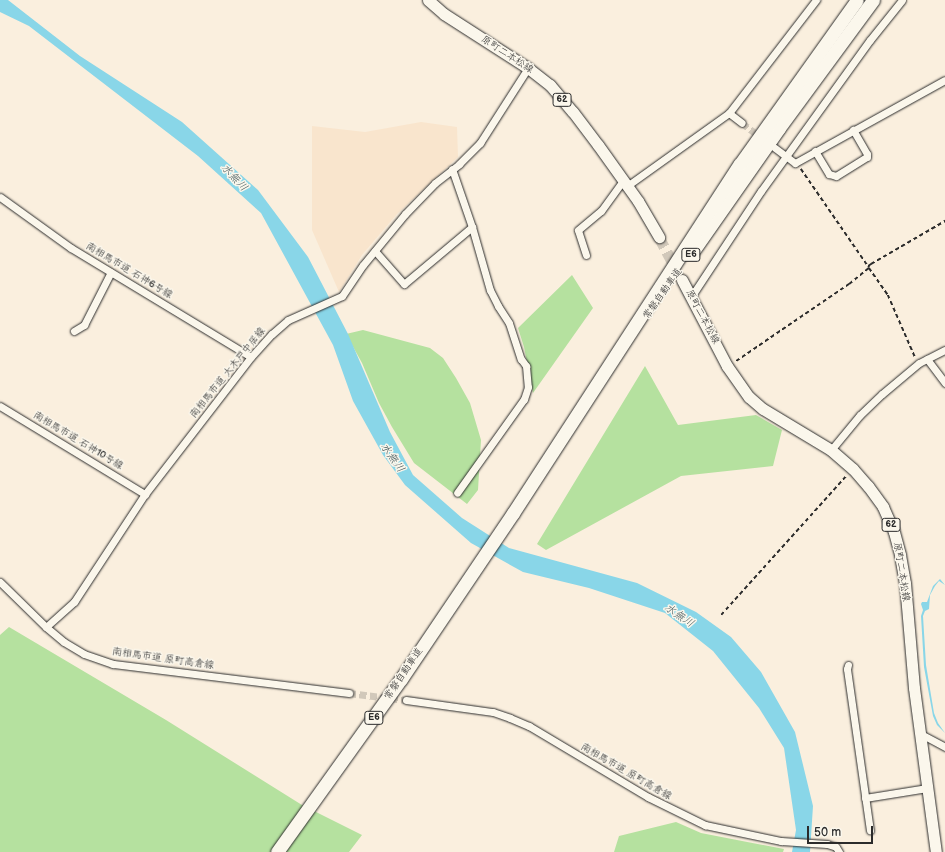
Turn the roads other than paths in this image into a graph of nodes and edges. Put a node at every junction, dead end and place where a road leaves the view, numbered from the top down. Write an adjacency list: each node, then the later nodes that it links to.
1 (428, 0): 6 (main road, 原町二本松線 / 62)
2 (816, 0): 8 (street)
3 (857, 0): 33 (highway, 常磐自動車道 / E6)
4 (873, 0): 33 (highway, 常磐自動車道 / E6)
5 (902, 0): 13 (street)
6 (528, 68): 14 (street, 南相馬市道 大木戸中居線); 15 (main road, 原町二本松線 / 62)
7 (945, 80): 10 (street)
8 (730, 113): 9 (street); 15 (street)
9 (742, 123)
10 (853, 130): 12 (street); 12 (street)
11 (775, 148): 13 (street)
12 (815, 152): 13 (street)
13 (786, 157): 23 (street)
14 (452, 169): 17 (street); 19 (street, 南相馬市道 大木戸中居線)
15 (625, 184): 18 (main road, 原町二本松線 / 62); 20 (street)
16 (0, 197): 21 (street, 南相馬市道 石神6号線)
17 (472, 227): 19 (street); 31 (street)
18 (659, 237)
19 (375, 251): 26 (street, 南相馬市道 大木戸中居線)
20 (586, 255)
21 (111, 272): 24 (street); 26 (street, 南相馬市道 石神6号線)
22 (682, 280): 23 (main road, 原町二本松線 / 62)
23 (691, 296): 30 (main road, 原町二本松線 / 62)
24 (74, 331)
25 (945, 350): 27 (street)
26 (251, 357): 32 (street, 南相馬市道 大木戸中居線)
27 (927, 359): 28 (street); 30 (street)
28 (945, 383)
29 (0, 406): 32 (street, 南相馬市道 石神10号線)
30 (830, 450): 39 (main road, 原町二本松線 / 62)
31 (457, 493)
32 (145, 494): 35 (street, 南相馬市道 大木戸中居線)
33 (513, 513): 44 (highway, 常磐自動車道 / E6)
34 (0, 582): 35 (street, 南相馬市道 原町高倉線)
35 (46, 627): 37 (street, 南相馬市道 原町高倉線)
36 (848, 665): 42 (street)
37 (349, 693)
38 (406, 700): 45 (street, 南相馬市道 原町高倉線)
39 (919, 733): 40 (street); 41 (main road, 原町二本松線 / 62)
40 (945, 748)
41 (927, 788): 42 (street); 46 (main road, 原町二本松線 / 62)
42 (865, 798): 43 (street)
43 (870, 830)
44 (277, 852)
45 (839, 852)
46 (936, 852)

